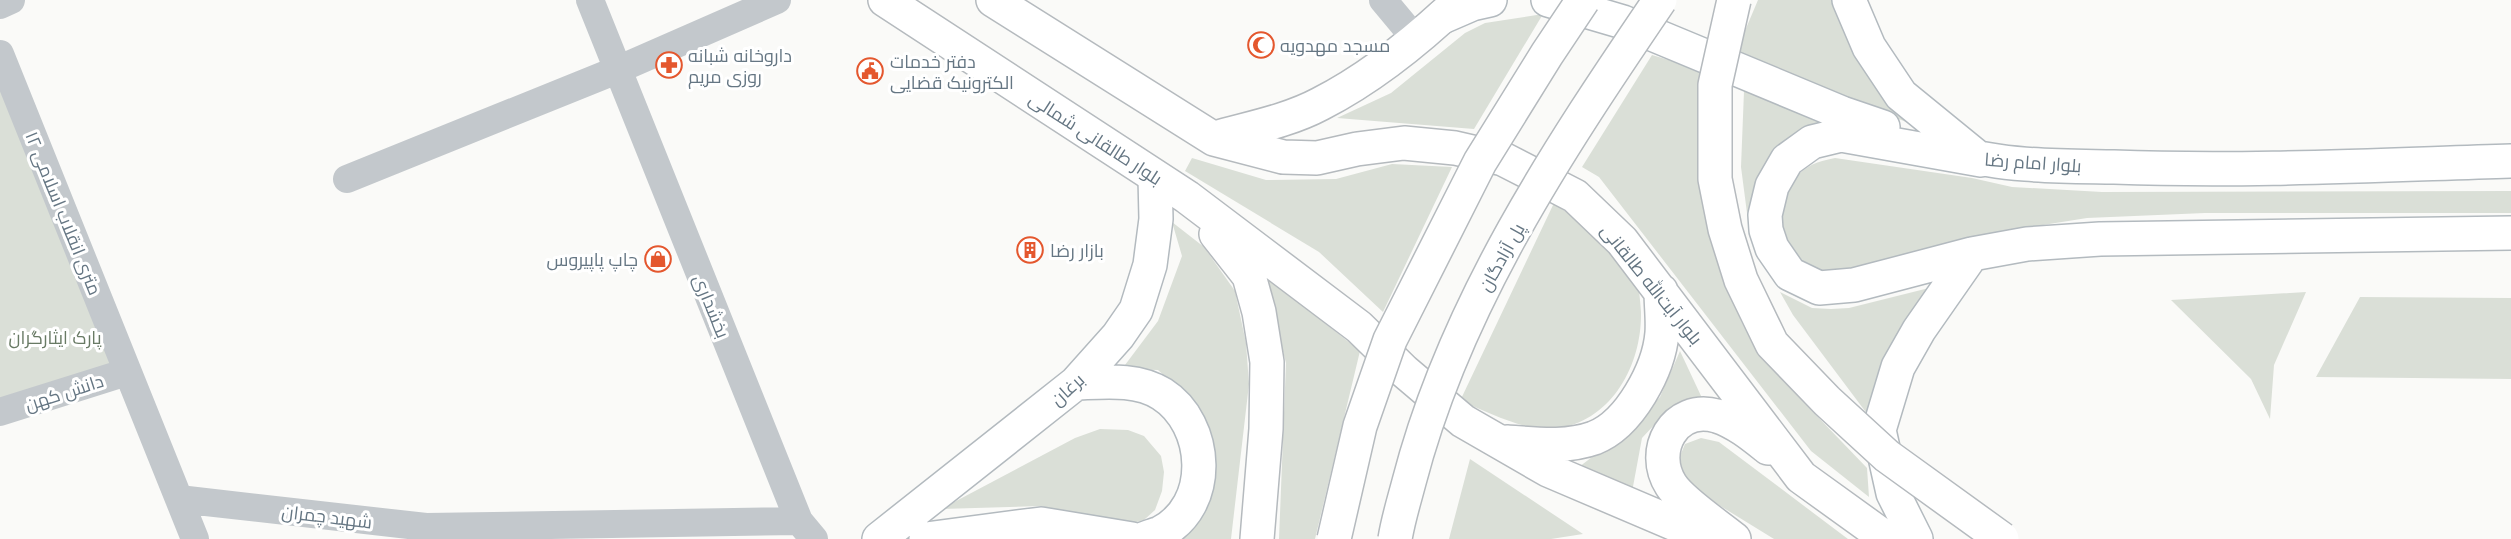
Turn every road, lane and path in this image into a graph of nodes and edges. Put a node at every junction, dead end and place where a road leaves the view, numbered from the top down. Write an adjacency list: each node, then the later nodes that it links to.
1 (12, 0): 13 (street)
2 (591, 0): 17 (street, بخشداری)
3 (777, 0): 17 (street)
4 (885, 0): 21 (main road, بلوار طالقانی شمالی)
5 (993, 0): 18 (main road)
6 (1383, 0): 15 (street)
7 (1490, 0): 14 (main road)
8 (1548, 0): 19 (main road, بلوار امام رضا)
9 (1583, 0): 40 (main road, bridge)
10 (1660, 0): 41 (main road, پل آزادگان, bridge)
11 (1734, 0): 46 (main road, bridge)
12 (1849, 0): 19 (main road)
13 (0, 5)
14 (1451, 8): 18 (main road)
15 (1408, 30)
16 (0, 54): 27 (street, ۱۲ متری انقلاب اسلامی)
17 (617, 70): 22 (street); 33 (street, بخشداری)
18 (1214, 139): 26 (main road, بلوار آیت‌الله طالقانی)
19 (1981, 159): 20 (main road, بلوار امام رضا); 25 (main road)
20 (2511, 161)
21 (1155, 177): 23 (main road, بلوار طالقانی شمالی); 28 (main road, برغان)
22 (347, 179)
23 (1187, 197): 30 (main road); 39 (main road)
24 (2511, 232): 25 (main road)
25 (1972, 254): 45 (main road)
26 (1661, 291): 30 (main road); 31 (main road, بلوار آیت‌الله طالقانی)
27 (128, 372): 29 (street, دانش کهن); 32 (street, ۱۲ متری انقلاب اسلامی)
28 (1076, 383): 35 (main road, برغان); 38 (main road)
29 (0, 412)
30 (1499, 442): 42 (main road)
31 (1801, 477): 43 (main road); 44 (main road, بلوار آیت‌الله طالقانی)
32 (178, 499): 33 (street, شهید چمران); 34 (street, ۱۲ متری انقلاب اسلامی)
33 (807, 530)
34 (195, 539)
35 (879, 539)
36 (926, 539): 37 (main road)
37 (1132, 539)
38 (1143, 539)
39 (1257, 539)
40 (1334, 539)
41 (1395, 539)
42 (1710, 539)
43 (1734, 539)
44 (1887, 539)
45 (1916, 539)
46 (2002, 539)

